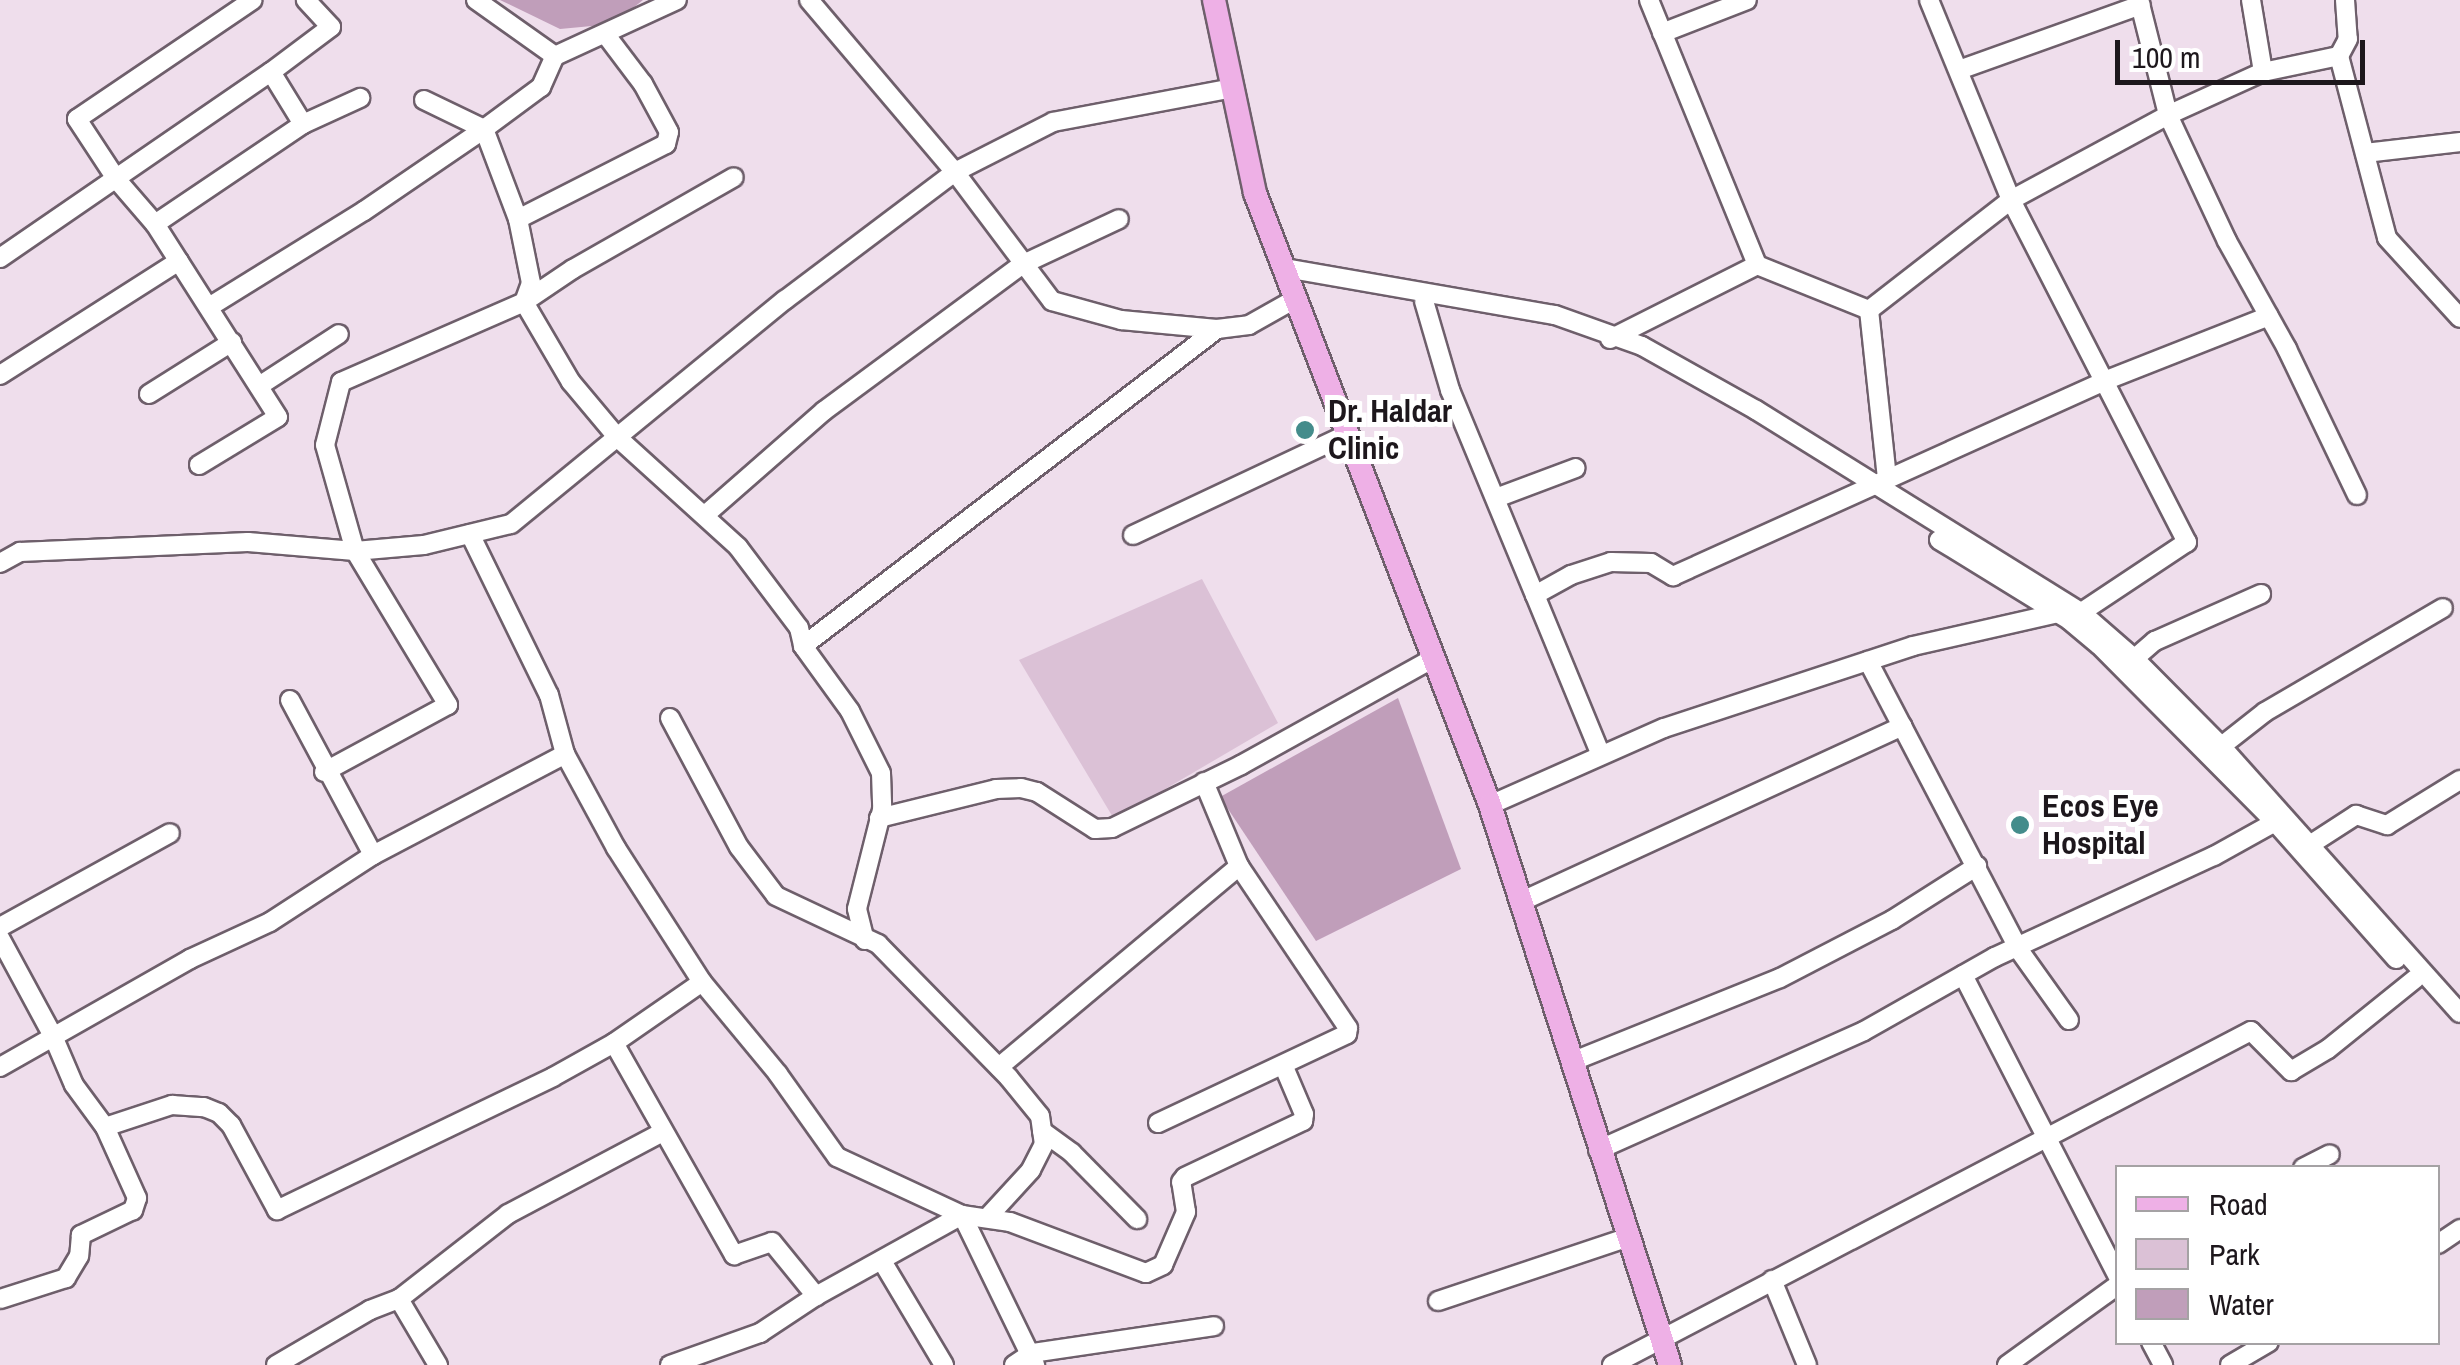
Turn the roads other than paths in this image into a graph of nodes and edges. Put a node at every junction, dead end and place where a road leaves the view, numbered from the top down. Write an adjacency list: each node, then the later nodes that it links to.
1 (253, 0): 30 (street)
2 (306, 0): 18 (street)
3 (476, 0): 15 (street)
4 (677, 0): 14 (street)
5 (809, 0): 28 (street)
6 (1214, 0): 20 (main road)
7 (1649, 0): 13 (street)
8 (1747, 0): 13 (street)
9 (1929, 0): 17 (street)
10 (2251, 0): 19 (street)
11 (2346, 0): 16 (street)
12 (2140, 2): 17 (street); 23 (street)
13 (1662, 33): 38 (street)
14 (606, 35): 15 (street); 32 (street)
15 (555, 56): 25 (street)
16 (2339, 56): 19 (street); 27 (street)
17 (1959, 70): 31 (street)
18 (272, 72): 24 (street); 30 (street)
19 (2263, 72): 23 (street)
20 (1233, 88): 28 (street); 39 (main road)
21 (360, 98): 24 (street)
22 (424, 100): 25 (street)
23 (2168, 115): 31 (street); 44 (street)
24 (303, 124): 34 (street)
25 (484, 129): 32 (street); 42 (street)
26 (2460, 142): 27 (street)
27 (2365, 153): 45 (street)
28 (955, 172): 37 (street); 55 (street)
29 (734, 178): 40 (street)
30 (117, 180): 34 (street); 35 (street)
31 (2011, 200): 43 (street); 51 (street)
32 (518, 219): 40 (street)
33 (1119, 219): 37 (street)
34 (155, 224): 36 (street)
35 (0, 258)
36 (179, 261): 42 (street); 50 (street)
37 (1021, 265): 46 (street); 61 (street)
38 (1757, 265): 43 (street); 48 (street)
39 (1291, 282): 41 (street); 46 (street); 48 (street); 54 (main road)
40 (524, 302): 55 (street); 64 (street)
41 (1424, 302): 48 (street); 60 (street)
42 (209, 307): 49 (street)
43 (1869, 310): 58 (street)
44 (2269, 316): 51 (street); 59 (street)
45 (2460, 318)
46 (1217, 330): 70 (street)
47 (339, 334): 52 (street)
48 (1611, 339): 58 (street)
49 (232, 342): 52 (street); 53 (street)
50 (0, 375)
51 (2104, 381): 58 (street); 69 (street)
52 (259, 386): 56 (street)
53 (148, 394)
54 (1348, 434): 63 (street); 71 (main road)
55 (618, 438): 61 (street); 62 (street)
56 (199, 465)
57 (1576, 468): 60 (street)
58 (1872, 484): 67 (street); 69 (street)
59 (2357, 495)
60 (1496, 498): 67 (street)
61 (705, 514): 70 (street)
62 (470, 534): 64 (street); 78 (street)
63 (1133, 535)
64 (354, 551): 65 (street); 80 (street)
65 (0, 563)
66 (2261, 594): 73 (street)
67 (1535, 595): 79 (street)
68 (2443, 608): 77 (street)
69 (2069, 615): 72 (street); 73 (street)
70 (803, 646): 84 (street)
71 (1434, 658): 82 (street); 83 (main road)
72 (1868, 661): 76 (street); 79 (street)
73 (2128, 663): 77 (street)
74 (290, 700): 80 (street)
75 (670, 718): 94 (street)
76 (1902, 726): 90 (street); 91 (street)
77 (2215, 751): 85 (street); 87 (street)
78 (565, 754): 88 (street); 98 (street)
79 (1601, 754): 83 (street)
80 (324, 772): 88 (street)
81 (2460, 780): 87 (street)
82 (1204, 782): 84 (street); 89 (street)
83 (1490, 805): 91 (main road)
84 (880, 818): 94 (street)
85 (2275, 822): 87 (street); 95 (street)
86 (170, 833): 92 (street)
87 (2306, 847): 97 (street); 99 (street)
88 (373, 855): 102 (street)
89 (1239, 866): 106 (street); 107 (street)
90 (1977, 866): 95 (street); 104 (street)
91 (1520, 902): 104 (main road)
92 (0, 927)
93 (0, 938): 102 (street)
94 (865, 940): 106 (street)
95 (2018, 950): 96 (street); 100 (street)
96 (1963, 975): 112 (street); 113 (street)
97 (2415, 980): 101 (street); 112 (street)
98 (702, 982): 103 (street); 116 (street)
99 (2460, 1013)
100 (2069, 1020)
101 (2460, 1030)
102 (54, 1036): 105 (street); 109 (street)
103 (614, 1043): 109 (street); 111 (street)
104 (1570, 1062): 113 (main road)
105 (0, 1067)
106 (999, 1067): 110 (street)
107 (1284, 1067): 108 (street); 117 (street)
108 (1158, 1124)
109 (105, 1127): 125 (street)
110 (1042, 1131): 117 (street); 118 (street)
111 (664, 1132): 124 (street); 126 (street)
112 (2050, 1139): 121 (street); 122 (street)
113 (1598, 1150): 119 (main road)
114 (2330, 1154): 115 (street)
115 (2308, 1165)
116 (962, 1216): 117 (street); 120 (street); 131 (street)
117 (987, 1218)
118 (1137, 1219)
119 (1626, 1238): 127 (street); 129 (main road)
120 (882, 1262): 124 (street); 135 (street)
121 (2115, 1265)
122 (1772, 1280): 129 (street); 138 (street)
123 (2115, 1288): 139 (street)
124 (816, 1296): 134 (street)
125 (0, 1299)
126 (400, 1299): 132 (street); 133 (street)
127 (1438, 1300)
128 (1214, 1326): 131 (street)
129 (1660, 1337): 136 (street); 137 (main road)
130 (2264, 1345): 140 (street)
131 (1026, 1361)
132 (276, 1365)
133 (438, 1365)
134 (670, 1365)
135 (944, 1365)
136 (1612, 1365)
137 (1670, 1365)
138 (1807, 1365)
139 (2006, 1365)
140 (2230, 1365)

